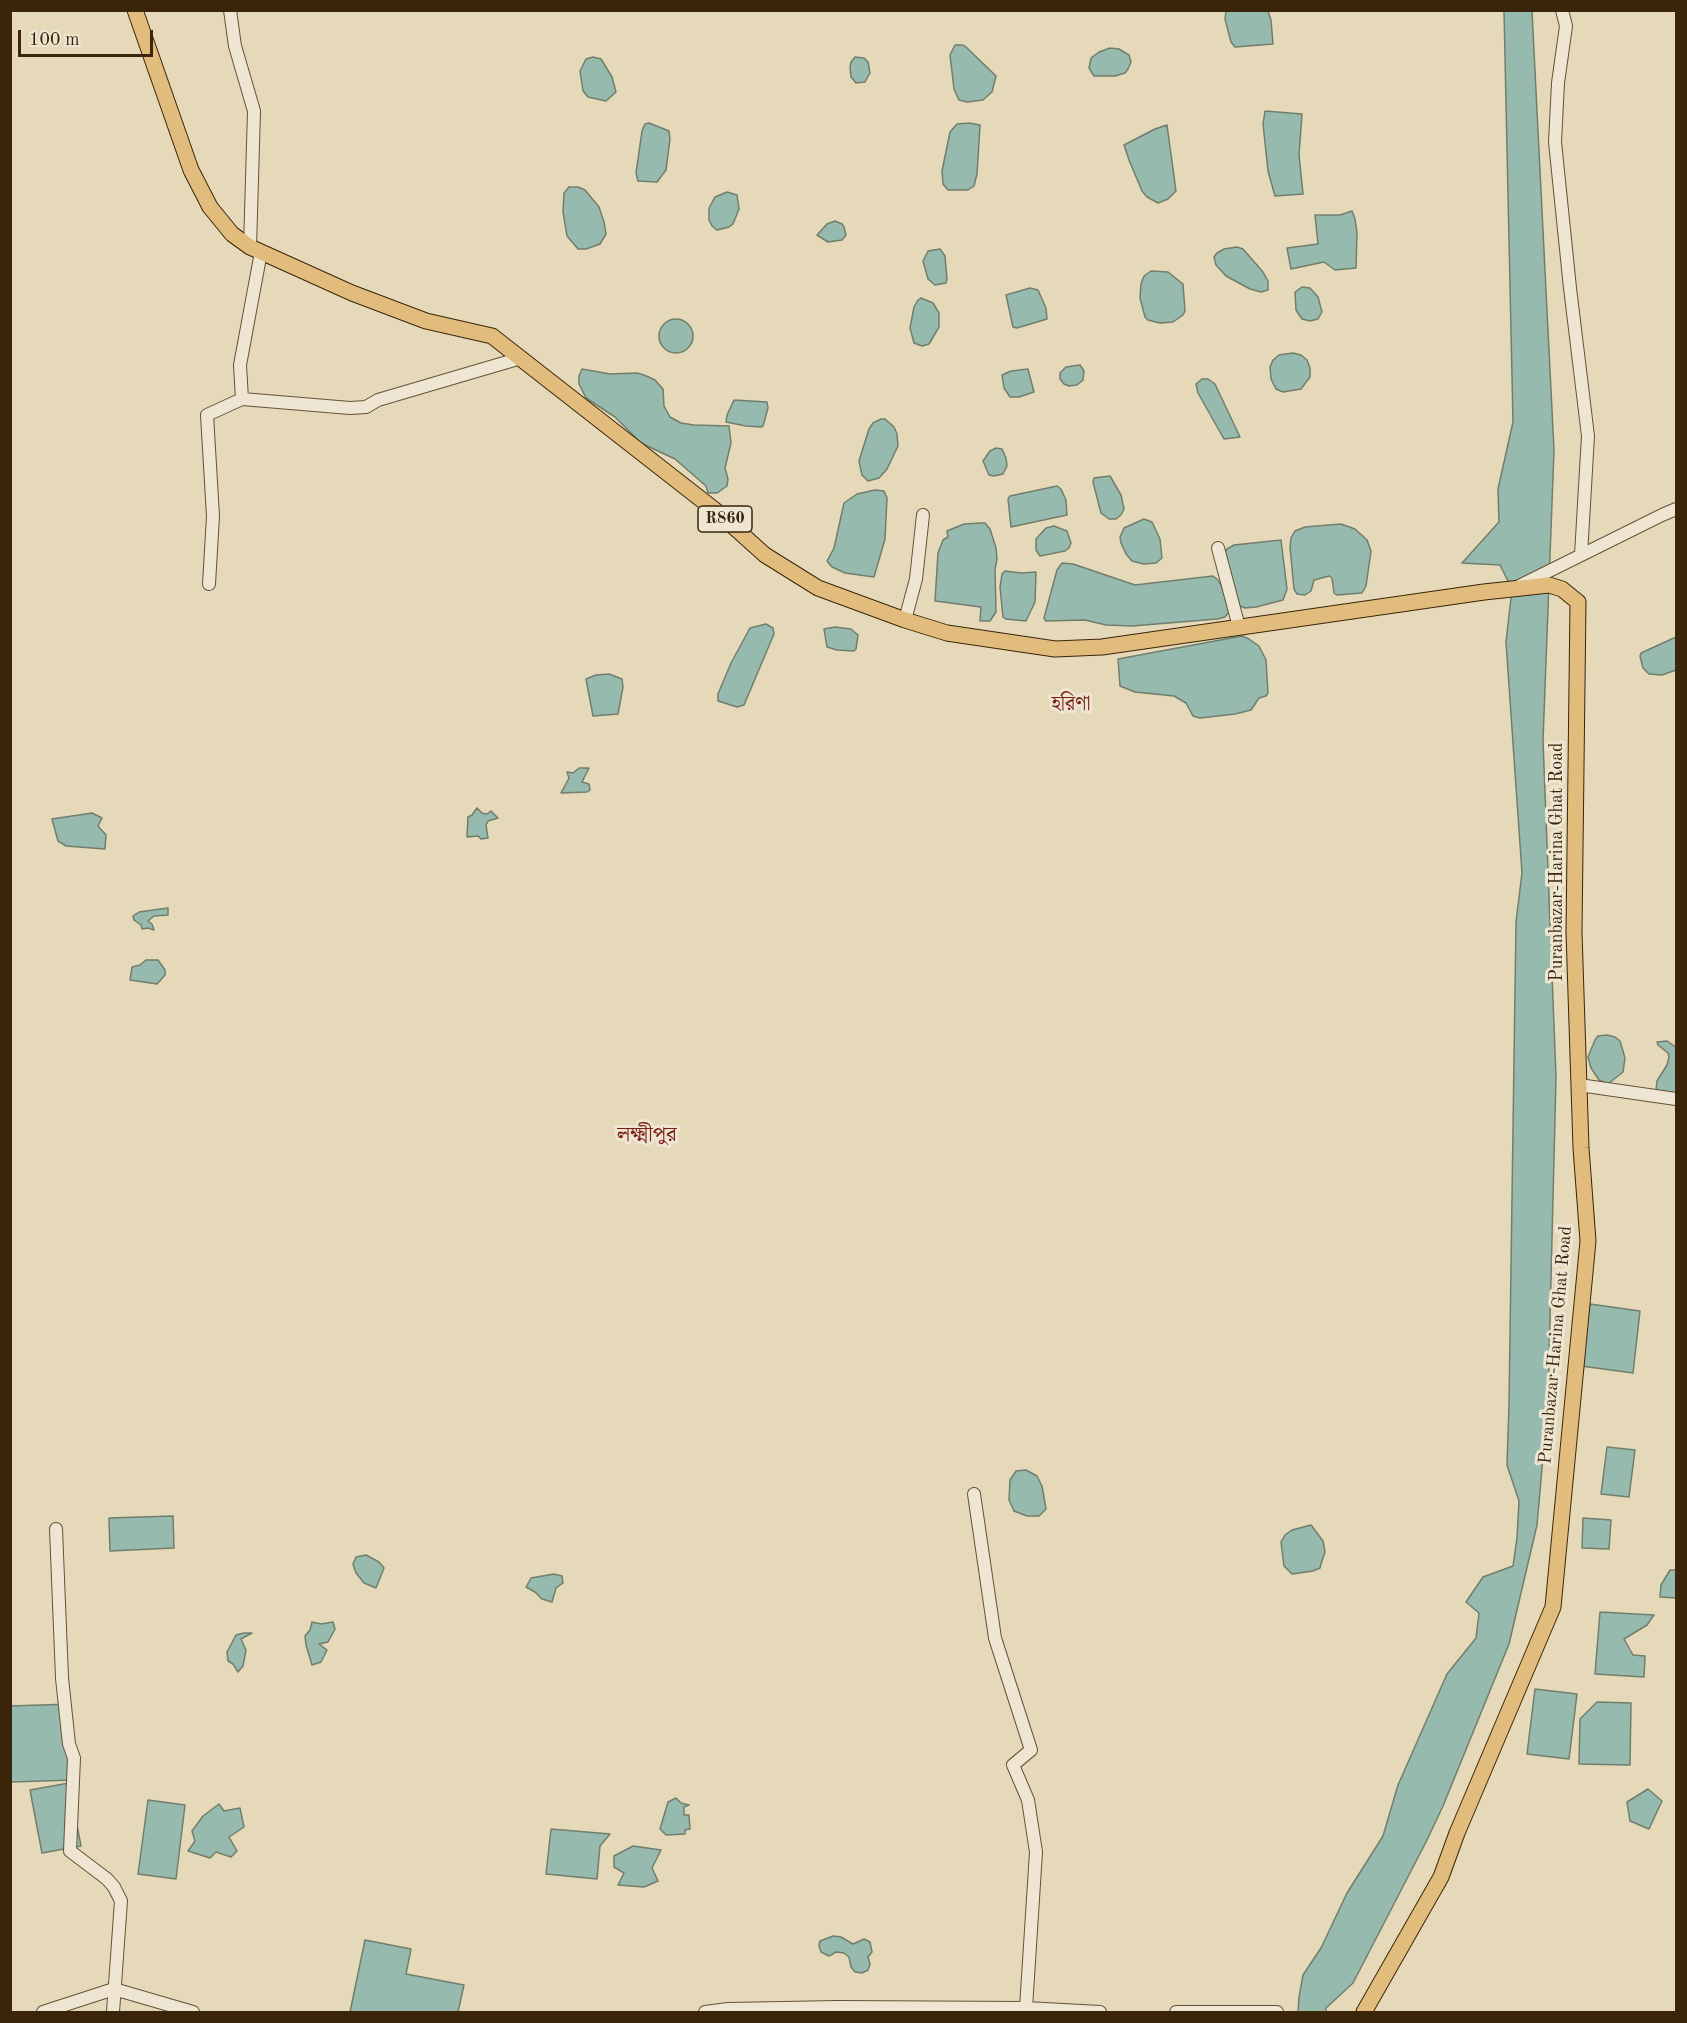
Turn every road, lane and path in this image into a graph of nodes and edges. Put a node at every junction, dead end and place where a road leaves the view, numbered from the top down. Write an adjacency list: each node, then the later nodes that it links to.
1 (135, 10): 4 (main road, R860)
2 (230, 10): 4 (street)
3 (1562, 10): 10 (street)
4 (256, 250): 5 (main road, R860); 6 (street)
5 (521, 358): 6 (street); 13 (main road, R860)
6 (242, 399): 11 (street)
7 (1677, 509): 10 (street)
8 (923, 514): 13 (street)
9 (1218, 548): 14 (street)
10 (1581, 555): 12 (street)
11 (209, 584)
12 (1512, 589): 14 (main road, R860); 15 (main road, Puranbazar-Harina Ghat Road)
13 (905, 620): 14 (main road, R860)
14 (1239, 627)
15 (1579, 1085): 16 (street); 30 (main road, Puranbazar-Harina Ghat Road)
16 (1677, 1099)
17 (974, 1494): 20 (street)
18 (56, 1529): 19 (street)
19 (114, 1989): 23 (street); 24 (street); 25 (street)
20 (1026, 2008): 21 (street); 27 (street)
21 (751, 2010): 26 (street)
22 (1271, 2012): 28 (street); 29 (street)
23 (43, 2013)
24 (113, 2013)
25 (193, 2013)
26 (705, 2013)
27 (1100, 2013)
28 (1176, 2013)
29 (1277, 2013)
30 (1364, 2013)

